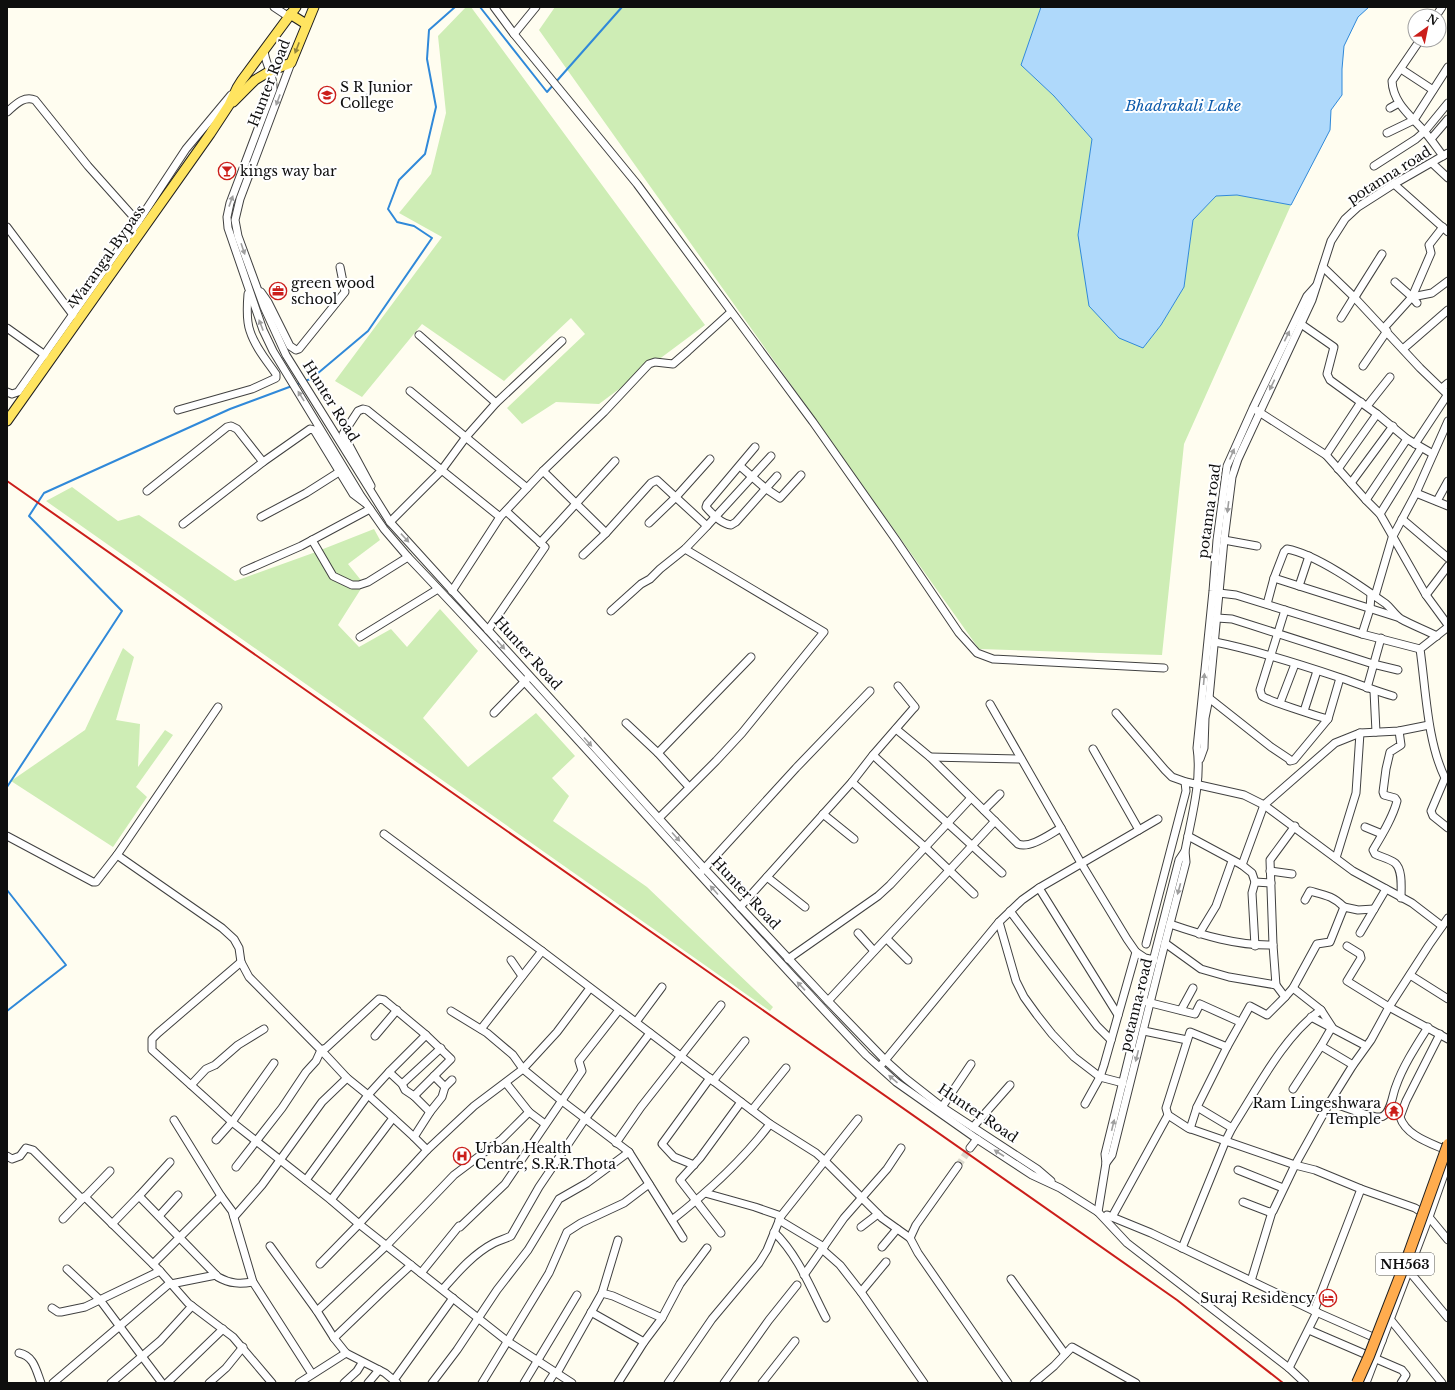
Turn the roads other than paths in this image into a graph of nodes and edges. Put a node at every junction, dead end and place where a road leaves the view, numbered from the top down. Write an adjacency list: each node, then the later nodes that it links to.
1 (274, 7): 5 (street)
2 (314, 7): 6 (main road, Hunter Road)
3 (536, 7): 7 (street)
4 (495, 8): 7 (street)
5 (291, 13): 6 (main road); 9 (main road, Warangal Bypass)
6 (306, 24): 10 (main road, Hunter Road, one-way to 10)
7 (514, 34): 46 (street)
8 (1415, 48): 12 (street)
9 (264, 50): 13 (street, Hunter Road); 14 (main road, Warangal Bypass)
10 (291, 63): 13 (main road, Warangal Bypass); 40 (street, Hunter Road, one-way to 40)
11 (1448, 67): 15 (street)
12 (1401, 69): 15 (street); 16 (street)
13 (270, 71): 18 (main road, Warangal Bypass); 41 (street, Hunter Road, one-way to 13)
14 (237, 88): 18 (main road, Warangal Bypass); 31 (street)
15 (1433, 90): 21 (street)
16 (1399, 103): 19 (street); 21 (street)
17 (1448, 103): 23 (street)
18 (229, 106): 69 (main road, Warangal Bypass)
19 (1390, 108)
20 (7, 112): 31 (street)
21 (1414, 120): 23 (street); 24 (street)
22 (1448, 120): 25 (street)
23 (1425, 131): 25 (street); 28 (street)
24 (1387, 133)
25 (1431, 139): 26 (street)
26 (1446, 155): 27 (street, potanna road)
27 (1432, 163): 29 (street); 30 (street, potanna road)
28 (1374, 166)
29 (1448, 178)
30 (1394, 184): 33 (street); 36 (street, potanna road)
31 (138, 222): 47 (street)
32 (7, 227): 47 (street)
33 (1445, 229): 43 (street)
34 (1382, 254): 42 (street)
35 (340, 267): 40 (street)
36 (1323, 267): 39 (street, potanna road); 42 (street)
37 (1448, 280): 43 (street)
38 (1395, 282): 43 (street)
39 (1316, 286): 49 (street, potanna road); 66 (street, potanna road, one-way to 39)
40 (257, 288): 96 (street, Hunter Road)
41 (248, 290): 65 (street); 101 (street, Hunter Road, one-way to 41)
42 (1355, 297): 48 (street); 51 (street)
43 (1412, 297): 44 (street); 51 (street)
44 (1417, 303)
45 (1448, 310): 54 (street)
46 (731, 312): 84 (street); 151 (street)
47 (73, 315): 55 (street)
48 (1341, 318)
49 (1301, 324): 64 (street); 66 (street, potanna road, one-way to 66)
50 (7, 328): 55 (street)
51 (1386, 329): 54 (street); 56 (street)
52 (419, 335): 63 (street)
53 (562, 341): 63 (street)
54 (1403, 349): 59 (street)
55 (45, 355): 61 (street)
56 (1363, 366)
57 (1390, 377): 64 (street)
58 (1448, 383): 59 (street)
59 (1442, 388): 62 (street)
60 (410, 391): 71 (street)
61 (7, 392)
62 (1448, 394): 73 (street)
63 (496, 403): 71 (street)
64 (1364, 404): 67 (street); 76 (street)
65 (178, 410)
66 (1256, 410): 76 (street); 115 (street, potanna road, one-way to 115); 181 (street, potanna road, one-way to 66)
67 (1377, 414): 70 (street); 82 (street)
68 (1448, 420): 75 (street)
69 (7, 421)
70 (1393, 426): 72 (street); 90 (street)
71 (466, 437): 83 (street); 91 (street)
72 (1407, 439): 73 (street); 97 (street)
73 (1418, 446): 75 (street); 103 (street)
74 (755, 447): 81 (street)
75 (1433, 454): 94 (street)
76 (1326, 455): 82 (street)
77 (771, 456): 87 (street)
78 (710, 460): 95 (street)
79 (615, 461): 99 (street)
80 (263, 462): 85 (street); 93 (street); 110 (street)
81 (740, 466): 87 (street); 106 (street)
82 (1338, 469): 90 (street)
83 (441, 471): 96 (street); 105 (street); 108 (street)
84 (543, 471): 91 (street); 99 (street)
85 (339, 472): 101 (street); 104 (street)
86 (802, 475): 92 (street)
87 (752, 476): 92 (street); 106 (street)
88 (777, 476): 92 (street)
89 (1448, 481): 98 (street)
90 (1352, 483): 97 (street)
91 (527, 488): 102 (street)
92 (765, 488): 106 (street)
93 (147, 491)
94 (1416, 493): 98 (street); 107 (street)
95 (676, 497): 109 (street); 111 (street); 112 (street)
96 (374, 498): 108 (street, Hunter Road)
97 (1366, 500): 103 (street)
98 (1437, 502): 100 (street)
99 (576, 503): 112 (street); 116 (street)
100 (1448, 506)
101 (369, 507): 114 (street); 121 (street, Hunter Road)
102 (506, 511): 105 (street); 116 (street)
103 (1380, 514): 113 (street)
104 (261, 517)
105 (500, 517): 128 (street)
106 (716, 517): 111 (street)
107 (1402, 519): 113 (street); 122 (street)
108 (390, 522): 128 (street, Hunter Road, one-way to 128)
109 (649, 523)
110 (183, 524)
111 (707, 526): 118 (street)
112 (606, 533): 119 (street)
113 (1392, 538): 130 (street); 131 (street)
114 (312, 540): 121 (street); 124 (street)
115 (1224, 540): 117 (street); 129 (street, potanna road)
116 (540, 543): 139 (street)
117 (1257, 546)
118 (685, 549): 135 (street); 185 (street)
119 (583, 555)
120 (1309, 556): 125 (street); 126 (street); 130 (street)
121 (408, 557): 127 (street, Hunter Road)
122 (1448, 558)
123 (1448, 566): 131 (street)
124 (244, 571)
125 (1274, 578): 126 (street); 132 (street)
126 (1299, 586): 133 (street)
127 (438, 588): 143 (street); 156 (street, Hunter Road)
128 (452, 591): 139 (street, Hunter Road)
129 (1220, 593): 132 (street); 136 (street, potanna road)
130 (1375, 594): 133 (street); 137 (street)
131 (1426, 595): 138 (street)
132 (1267, 604): 134 (street)
133 (1370, 609): 137 (street); 141 (street)
134 (1285, 610): 140 (street); 141 (street)
135 (611, 611)
136 (1217, 618): 140 (street); 145 (street, potanna road)
137 (1400, 618): 142 (street)
138 (1448, 626): 142 (street)
139 (488, 630): 154 (street, Hunter Road, one-way to 154)
140 (1277, 633): 147 (street); 150 (street)
141 (1362, 634): 144 (street)
142 (1437, 636): 146 (street)
143 (360, 637)
144 (1381, 638): 146 (street); 150 (street)
145 (1215, 642): 147 (street); 162 (street, potanna road)
146 (1420, 649): 171 (street)
147 (1270, 656): 149 (street); 163 (street)
148 (751, 657): 177 (street)
149 (1295, 664): 153 (street); 163 (street)
150 (1373, 664): 152 (street); 158 (street)
151 (1164, 668)
152 (1398, 670)
153 (1317, 671): 155 (street); 166 (street)
154 (530, 676): 156 (street); 191 (street, Hunter Road, one-way to 191)
155 (1340, 678): 158 (street); 169 (street)
156 (524, 682): 167 (street); 213 (street, Hunter Road)
157 (898, 686): 172 (street)
158 (1367, 688): 160 (street)
159 (870, 691): 213 (street)
160 (1374, 691): 161 (street); 174 (street)
161 (1393, 696)
162 (1209, 698): 169 (street); 181 (street, potanna road)
163 (1280, 703): 166 (street)
164 (990, 704): 180 (street)
165 (218, 707): 208 (street)
166 (1304, 712): 169 (street)
167 (494, 713)
168 (1116, 713): 184 (street)
169 (1328, 719)
170 (626, 723): 177 (street)
171 (1429, 725): 173 (street); 182 (street)
172 (896, 729): 178 (street); 179 (street)
173 (1399, 731): 174 (street); 201 (street)
174 (1376, 732): 175 (street)
175 (1360, 733): 188 (street); 209 (street)
176 (1093, 749): 199 (street)
177 (658, 752): 185 (street)
178 (873, 755): 183 (street); 194 (street)
179 (930, 757): 180 (street); 187 (street)
180 (1021, 759): 196 (street)
181 (1199, 760): 184 (street, potanna road)
182 (1444, 768): 198 (street)
183 (852, 782): 190 (street); 206 (street)
184 (1190, 783): 188 (street); 203 (street, potanna road); 240 (street)
185 (689, 787): 191 (street)
186 (1000, 794): 189 (street)
187 (971, 798): 189 (street); 194 (street)
188 (1264, 805): 195 (street); 212 (street)
189 (984, 810): 193 (street)
190 (823, 814): 204 (street); 218 (street)
191 (659, 818): 213 (street, Hunter Road, one-way to 213)
192 (1158, 819): 199 (street)
193 (995, 821): 196 (street); 205 (street)
194 (947, 824): 205 (street); 206 (street)
195 (1295, 826): 209 (street); 215 (street)
196 (1061, 828): 211 (street)
197 (1365, 828): 201 (street)
198 (1448, 828)
199 (1139, 830): 211 (street)
200 (384, 834): 244 (street)
201 (1382, 834): 224 (street)
202 (7, 836): 208 (street)
203 (1188, 836): 207 (street, potanna road); 210 (street)
204 (854, 838)
205 (972, 846): 214 (street); 216 (street)
206 (925, 847): 214 (street); 247 (street)
207 (1185, 851): 233 (street, potanna road, one-way to 233); 250 (street, potanna road)
208 (117, 855): 251 (street)
209 (1336, 858): 222 (street)
210 (1232, 861): 212 (street); 237 (street)
211 (1081, 863): 221 (street); 246 (street)
212 (1242, 865): 219 (street)
213 (701, 871): 226 (street, Hunter Road); 297 (street, Hunter Road, one-way to 213)
214 (949, 871): 223 (street); 238 (street)
215 (1270, 871): 217 (street); 220 (street)
216 (1002, 873)
217 (1292, 874)
218 (767, 877): 226 (street); 227 (street)
219 (1255, 882): 220 (street); 242 (street)
220 (1271, 883): 241 (street)
221 (1039, 888): 230 (street); 270 (street)
222 (1386, 889): 224 (street); 229 (street)
223 (974, 894)
224 (1401, 898): 234 (street)
225 (1305, 900): 228 (street)
226 (740, 907): 247 (street, Hunter Road)
227 (805, 907)
228 (1344, 907): 229 (street); 258 (street)
229 (1374, 909): 236 (street)
230 (1010, 910): 232 (street); 284 (street)
231 (1448, 918): 234 (street)
232 (999, 922): 293 (street); 302 (street)
233 (1170, 924): 237 (street); 239 (street, potanna road)
234 (1442, 926): 252 (street)
235 (858, 933): 245 (street)
236 (1360, 933)
237 (1199, 934): 242 (street)
238 (887, 939): 245 (street); 249 (street)
239 (1165, 943): 254 (street); 262 (street, potanna road)
240 (1146, 944)
241 (1273, 945): 242 (street); 254 (street)
242 (1255, 946)
243 (1347, 946): 264 (street)
244 (542, 951): 253 (street); 256 (street)
245 (874, 951): 261 (street)
246 (1136, 952): 250 (street); 270 (street)
247 (788, 959): 261 (street, Hunter Road)
248 (511, 960): 253 (street)
249 (908, 960)
250 (1149, 960): 262 (street, potanna road)
251 (241, 962): 291 (street); 309 (street)
252 (1410, 975): 260 (street); 264 (street)
253 (522, 976): 277 (street)
254 (1276, 985): 259 (street)
255 (662, 987): 272 (street)
256 (590, 988): 266 (street); 299 (street)
257 (1193, 988): 267 (street)
258 (1293, 988): 259 (street); 268 (street)
259 (1285, 997): 273 (street)
260 (1448, 999)
261 (828, 1001): 293 (street, Hunter Road)
262 (1146, 1002): 267 (street); 278 (street, potanna road); 306 (street, potanna road)
263 (721, 1005): 292 (street)
264 (1389, 1007): 275 (street); 288 (street)
265 (397, 1010): 281 (street); 282 (street); 291 (street)
266 (619, 1010): 272 (street); 315 (street)
267 (1181, 1010): 273 (street)
268 (1321, 1010): 271 (street); 274 (street)
269 (451, 1011): 277 (street)
270 (1118, 1015): 284 (street)
271 (1311, 1017): 274 (street); 334 (street)
272 (636, 1022): 279 (street)
273 (1240, 1022): 289 (street)
274 (1332, 1027): 287 (street); 288 (street)
275 (1428, 1027): 280 (street); 317 (street)
276 (264, 1029): 309 (street)
277 (481, 1029): 299 (street)
278 (1144, 1031): 285 (street); 351 (street, potanna road, one-way to 351)
279 (650, 1032): 292 (street); 326 (street)
280 (1440, 1034): 283 (street); 345 (street)
281 (426, 1035): 290 (street); 300 (street)
282 (375, 1036)
283 (1448, 1039)
284 (1111, 1040): 302 (street)
285 (1187, 1040): 289 (street); 324 (street)
286 (745, 1042): 305 (street)
287 (1322, 1046): 296 (street); 312 (street)
288 (1366, 1046): 296 (street)
289 (1228, 1047): 320 (street)
290 (440, 1048): 301 (street); 308 (street)
291 (321, 1050): 303 (street); 339 (street)
292 (682, 1057): 305 (street); 340 (street)
293 (884, 1060): 297 (street); 319 (street, Hunter Road)
294 (274, 1063): 329 (street)
295 (971, 1064): 319 (street)
296 (1353, 1064): 317 (street)
297 (879, 1067): 336 (street, Hunter Road, one-way to 297)
298 (786, 1068): 321 (street)
299 (524, 1069): 307 (street); 315 (street)
300 (389, 1072): 308 (street); 313 (street)
301 (434, 1076): 311 (street); 314 (street)
302 (1100, 1077): 306 (street); 318 (street)
303 (347, 1078): 313 (street); 348 (street)
304 (452, 1080): 311 (street)
305 (712, 1080): 316 (street); 353 (street)
306 (1119, 1082): 351 (street, potanna road, one-way to 306)
307 (506, 1083): 323 (street); 344 (street)
308 (402, 1084): 314 (street)
309 (191, 1085): 329 (street)
310 (1010, 1085): 332 (street)
311 (445, 1087): 322 (street)
312 (1293, 1089)
313 (368, 1095): 325 (street); 359 (street)
314 (414, 1096): 322 (street)
315 (562, 1101): 326 (street); 330 (street)
316 (741, 1102): 321 (street); 353 (street)
317 (1330, 1102): 354 (street)
318 (1085, 1104)
319 (942, 1107): 332 (street, Hunter Road)
320 (1197, 1108): 333 (street); 334 (street)
321 (752, 1110): 331 (street)
322 (430, 1112): 335 (street)
323 (528, 1112): 330 (street); 394 (street)
324 (1168, 1115): 333 (street); 378 (street)
325 (392, 1118): 335 (street); 370 (street)
326 (585, 1119): 340 (street); 415 (street)
327 (858, 1119): 349 (street)
328 (174, 1120): 367 (street)
329 (232, 1122): 337 (street); 339 (street)
330 (545, 1124): 407 (street)
331 (770, 1124): 349 (street); 364 (street)
332 (973, 1127): 361 (street, Hunter Road)
333 (1190, 1128): 338 (street)
334 (1232, 1128): 338 (street)
335 (414, 1138): 344 (street)
336 (977, 1139): 343 (street); 361 (street, Hunter Road, one-way to 336)
337 (216, 1140)
338 (1226, 1140): 354 (street); 398 (street)
339 (257, 1141): 348 (street); 356 (street)
340 (616, 1143): 346 (street)
341 (1448, 1144): 476 (highway, NH563, bridge)
342 (901, 1148): 369 (street)
343 (970, 1148)
344 (427, 1150): 384 (street)
345 (1448, 1151)
346 (629, 1152): 360 (street); 426 (street)
347 (7, 1156): 368 (street)
348 (280, 1160): 359 (street); 377 (street)
349 (826, 1161): 369 (street); 380 (street)
350 (170, 1162): 366 (street)
351 (1106, 1163): 373 (street, potanna road)
352 (1448, 1163): 379 (street)
353 (694, 1165): 371 (street)
354 (1295, 1165): 362 (street); 363 (street)
355 (958, 1166): 391 (street)
356 (236, 1167)
357 (1238, 1170): 362 (street)
358 (110, 1171): 368 (street)
359 (306, 1180): 370 (street)
360 (649, 1184): 382 (street); 435 (street)
361 (1060, 1188): 373 (street, Hunter Road)
362 (1283, 1188): 374 (street)
363 (1361, 1189): 379 (street); 424 (street)
364 (705, 1193): 371 (street); 380 (street)
365 (178, 1195): 376 (street)
366 (139, 1196): 376 (street); 383 (street)
367 (221, 1196): 377 (street); 389 (street)
368 (83, 1198): 381 (street); 383 (street)
369 (861, 1198): 375 (street); 399 (street)
370 (331, 1200): 384 (street)
371 (696, 1201): 382 (street); 387 (street)
372 (1243, 1202): 374 (street)
373 (1095, 1211): 378 (street); 447 (street, Hunter Road)
374 (1272, 1212): 411 (street)
375 (878, 1214): 385 (street); 386 (street)
376 (159, 1216): 389 (street)
377 (234, 1217): 412 (street)
378 (1112, 1217): 398 (street)
379 (1430, 1217): 393 (street); 406 (street)
380 (780, 1218): 388 (street); 399 (street)
381 (63, 1219)
382 (672, 1220): 390 (street)
383 (112, 1224): 401 (street)
384 (359, 1224): 394 (street); 402 (street)
385 (861, 1227)
386 (897, 1229): 391 (street); 396 (street)
387 (721, 1233)
388 (773, 1235): 409 (street); 468 (street)
389 (179, 1237): 401 (street); 408 (street)
390 (683, 1238)
391 (910, 1238): 472 (street)
392 (618, 1240): 417 (street)
393 (1448, 1240)
394 (387, 1245): 403 (street); 423 (street)
395 (270, 1246): 423 (street)
396 (882, 1247)
397 (707, 1248): 427 (street)
398 (1182, 1248): 411 (street)
399 (823, 1249): 409 (street); 416 (street)
400 (886, 1262): 416 (street)
401 (153, 1264): 405 (street)
402 (320, 1264)
403 (411, 1265): 407 (street); 434 (street)
404 (68, 1269): 420 (street)
405 (160, 1271): 413 (street); 420 (street)
406 (1409, 1271): 429 (street); 430 (street)
407 (421, 1273): 415 (street)
408 (216, 1275): 412 (street); 413 (street)
409 (804, 1275): 428 (street)
410 (1011, 1279): 442 (street)
411 (1251, 1281): 424 (street)
412 (253, 1282): 450 (street)
413 (170, 1283): 421 (street); 431 (street)
414 (797, 1284): 469 (street)
415 (443, 1289): 419 (street)
416 (861, 1292): 471 (street)
417 (602, 1293): 425 (street); 427 (street)
418 (577, 1295): 445 (street)
419 (453, 1298): 426 (street); 451 (street)
420 (100, 1300): 422 (street); 431 (street)
421 (192, 1306): 432 (street); 443 (street)
422 (52, 1308)
423 (318, 1311): 434 (street)
424 (1315, 1311): 433 (street); 437 (street)
425 (590, 1312): 438 (street); 449 (street)
426 (478, 1317): 435 (street); 462 (street)
427 (662, 1318): 438 (street)
428 (826, 1318)
429 (1448, 1318)
430 (1390, 1319): 437 (street); 479 (street)
431 (119, 1325): 443 (street); 453 (street)
432 (223, 1329): 439 (street); 456 (street)
433 (1309, 1330): 444 (street); 447 (street)
434 (334, 1338): 441 (street)
435 (507, 1341): 445 (street); 463 (street)
436 (795, 1341): 470 (street)
437 (1382, 1341): 444 (street)
438 (644, 1342): 467 (street)
439 (243, 1347): 457 (street); 458 (street)
440 (19, 1353): 452 (street)
441 (346, 1353): 446 (street); 450 (street)
442 (1065, 1354): 473 (street); 474 (street)
443 (142, 1356): 454 (street); 455 (street)
444 (1375, 1359): 477 (street); 478 (street)
445 (538, 1361): 449 (street); 464 (street)
446 (362, 1362): 448 (street); 460 (street)
447 (1289, 1368): 475 (street, Hunter Road)
448 (379, 1370): 451 (street); 461 (street)
449 (556, 1373): 465 (street); 466 (street)
450 (312, 1374): 459 (street)
451 (396, 1382)
452 (41, 1383)
453 (53, 1383)
454 (111, 1383)
455 (162, 1383)
456 (167, 1383)
457 (209, 1383)
458 (272, 1383)
459 (299, 1383)
460 (344, 1383)
461 (368, 1383)
462 (432, 1383)
463 (482, 1383)
464 (524, 1383)
465 (548, 1383)
466 (572, 1383)
467 (618, 1383)
468 (668, 1383)
469 (724, 1383)
470 (762, 1383)
471 (924, 1383)
472 (1008, 1383)
473 (1034, 1383)
474 (1136, 1383)
475 (1305, 1383)
476 (1357, 1383)
477 (1366, 1383)
478 (1402, 1383)
479 (1442, 1383)

